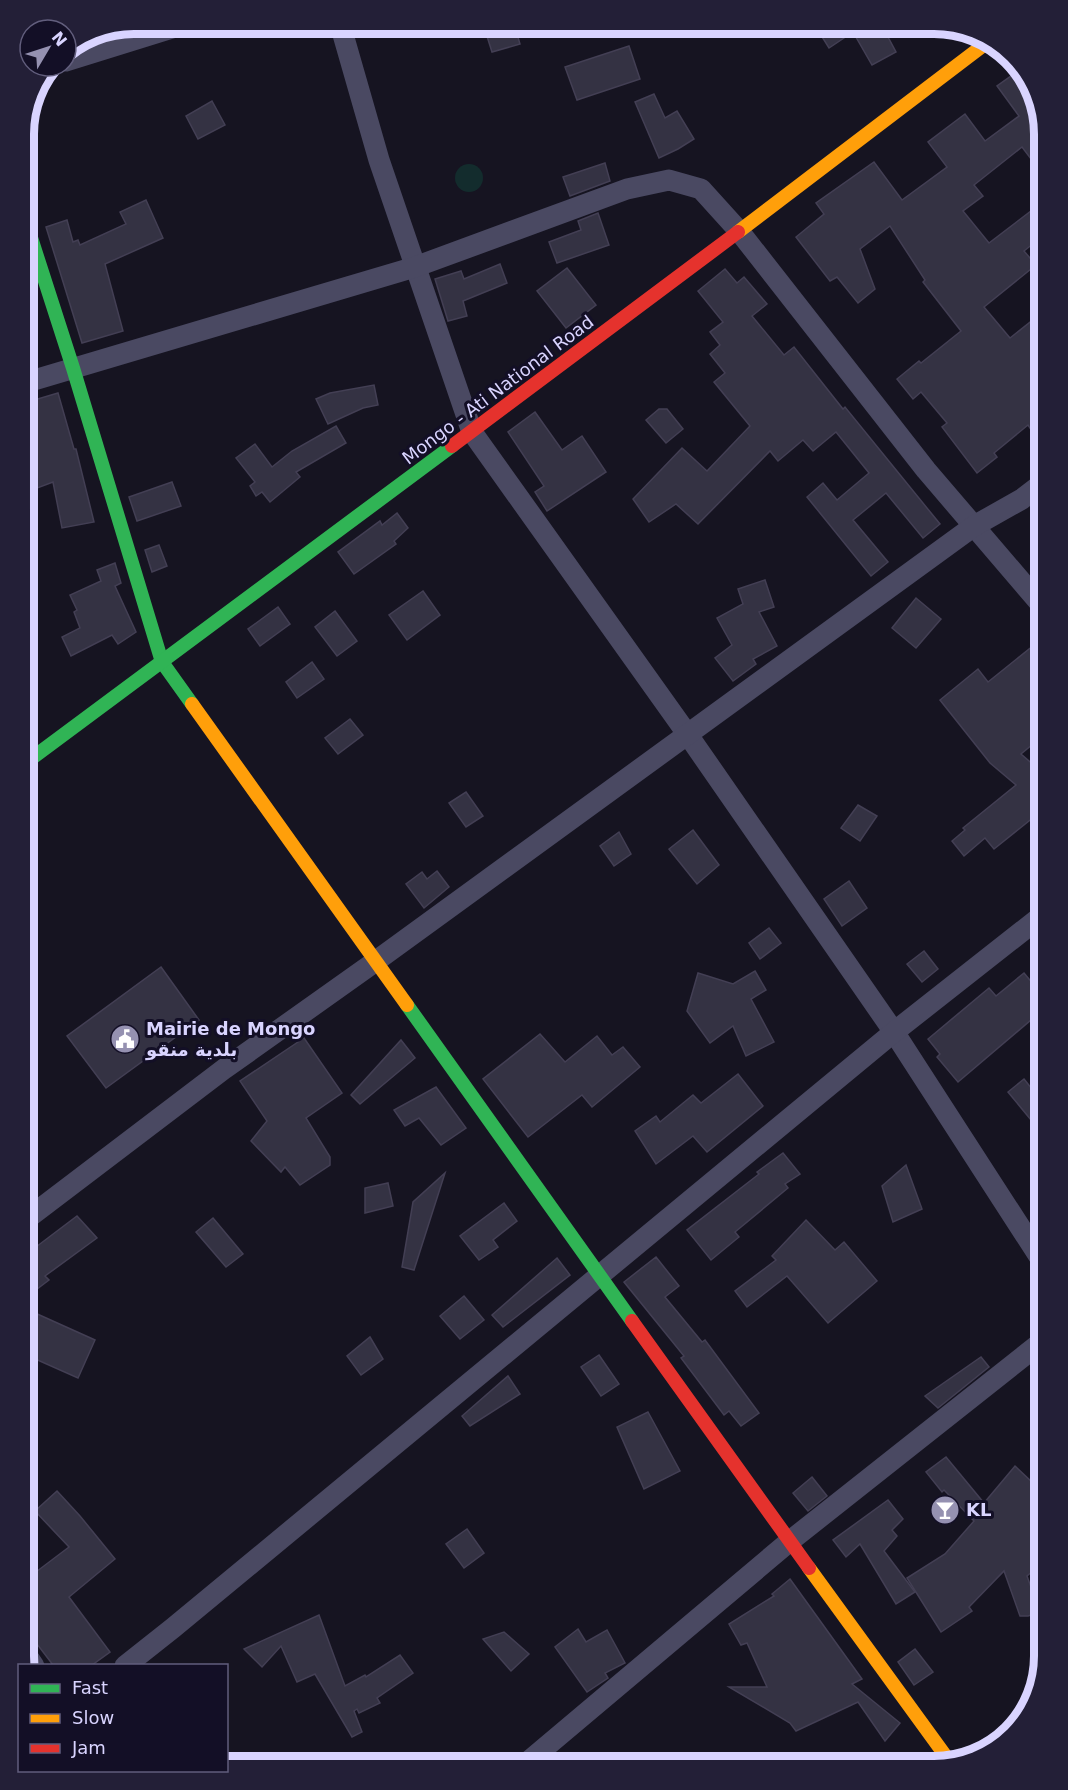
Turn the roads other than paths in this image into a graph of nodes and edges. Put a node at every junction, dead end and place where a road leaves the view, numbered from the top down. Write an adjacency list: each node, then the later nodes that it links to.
1 (153, 34): 4 (street)
2 (343, 34): 7 (street)
3 (981, 47): 5 (street, Mongo - Ati National Road)
4 (78, 57)
5 (739, 231): 7 (street); 10 (street, Mongo - Ati National Road); 12 (street)
6 (35, 250): 8 (street)
7 (415, 267): 8 (street); 10 (street)
8 (73, 368): 9 (street); 14 (street)
9 (35, 379)
10 (472, 432): 14 (street, Mongo - Ati National Road); 15 (street)
11 (1034, 490): 12 (street)
12 (974, 526): 13 (street); 15 (street)
13 (1034, 596)
14 (162, 662): 16 (street, Mongo - Ati National Road); 18 (street)
15 (688, 735): 18 (street); 19 (street)
16 (35, 756)
17 (1034, 922): 19 (street)
18 (376, 962): 20 (street); 22 (street)
19 (894, 1032): 21 (street); 22 (street)
20 (34, 1213)
21 (1034, 1249)
22 (599, 1274): 24 (street); 25 (street)
23 (1034, 1348): 24 (street)
24 (790, 1542): 26 (street); 27 (street)
25 (126, 1664)
26 (945, 1755)
27 (536, 1756)

